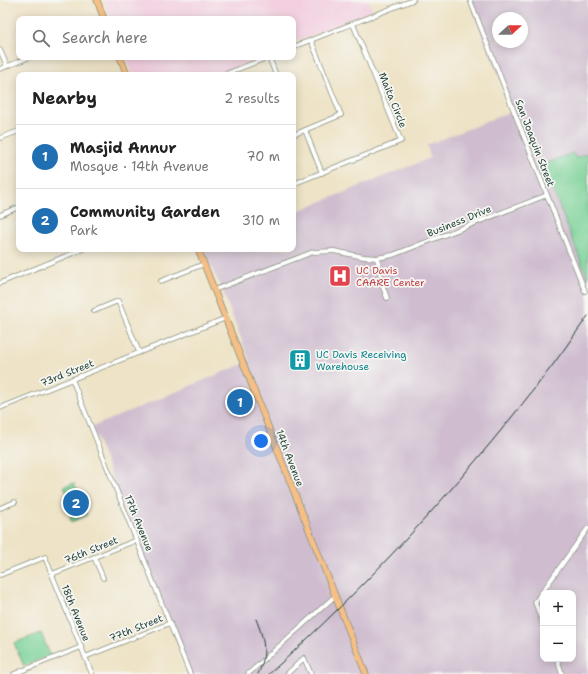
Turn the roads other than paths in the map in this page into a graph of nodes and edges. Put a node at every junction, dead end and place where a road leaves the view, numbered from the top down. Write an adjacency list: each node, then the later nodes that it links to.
1 (97, 0): 4 (main road)
2 (413, 0): 5 (street)
3 (470, 0): 24 (street, San Joaquin Street)
4 (103, 16)
5 (353, 24): 6 (street); 22 (street, Maita Circle)
6 (311, 40): 7 (street); 18 (street)
7 (296, 46)
8 (0, 50): 13 (street)
9 (22, 60): 13 (street)
10 (121, 60): 15 (main road)
11 (261, 60): 16 (street)
12 (270, 60): 17 (street)
13 (7, 66): 14 (street)
14 (0, 69)
15 (126, 72)
16 (231, 72)
17 (275, 72)
18 (305, 130): 20 (street); 22 (street)
19 (16, 132): 21 (street)
20 (296, 134)
21 (0, 138)
22 (322, 173): 23 (street, Maita Circle)
23 (296, 183)
24 (547, 195): 29 (street, Business Drive); 34 (street, San Joaquin Street)
25 (16, 208): 26 (street)
26 (0, 215)
27 (76, 252): 32 (street)
28 (199, 252): 30 (main road, 14th Avenue)
29 (377, 258): 33 (street, Business Drive); 35 (street)
30 (204, 264): 31 (street); 33 (main road, 14th Avenue)
31 (161, 281)
32 (0, 283)
33 (214, 290): 37 (main road, 14th Avenue)
34 (585, 291)
35 (387, 298)
36 (94, 311): 38 (street)
37 (226, 318): 38 (street, 73rd Street); 51 (main road, 14th Avenue)
38 (139, 352): 39 (street, 73rd Street)
39 (72, 379): 40 (street, 73rd Street); 44 (street, 17th Avenue)
40 (0, 408)
41 (15, 502): 42 (street)
42 (0, 508)
43 (588, 528): 49 (street)
44 (137, 540): 45 (street, 76th Street); 53 (street, 17th Avenue)
45 (94, 557): 46 (street, 76th Street); 48 (street)
46 (52, 574): 47 (street, 18th Avenue); 54 (street, 18th Avenue)
47 (0, 575)
48 (103, 578)
49 (544, 590)
50 (540, 595): 52 (street)
51 (335, 596): 60 (street); 63 (main road, 14th Avenue)
52 (540, 616)
53 (170, 623): 55 (street, 77th Street); 59 (street, 17th Avenue)
54 (81, 647): 55 (street, 18th Avenue); 57 (street)
55 (85, 657): 58 (street, 18th Avenue)
56 (558, 662): 64 (street)
57 (14, 674)
58 (92, 674)
59 (190, 674)
60 (248, 674)
61 (287, 674): 62 (street)
62 (311, 674)
63 (366, 674)
64 (562, 674)

